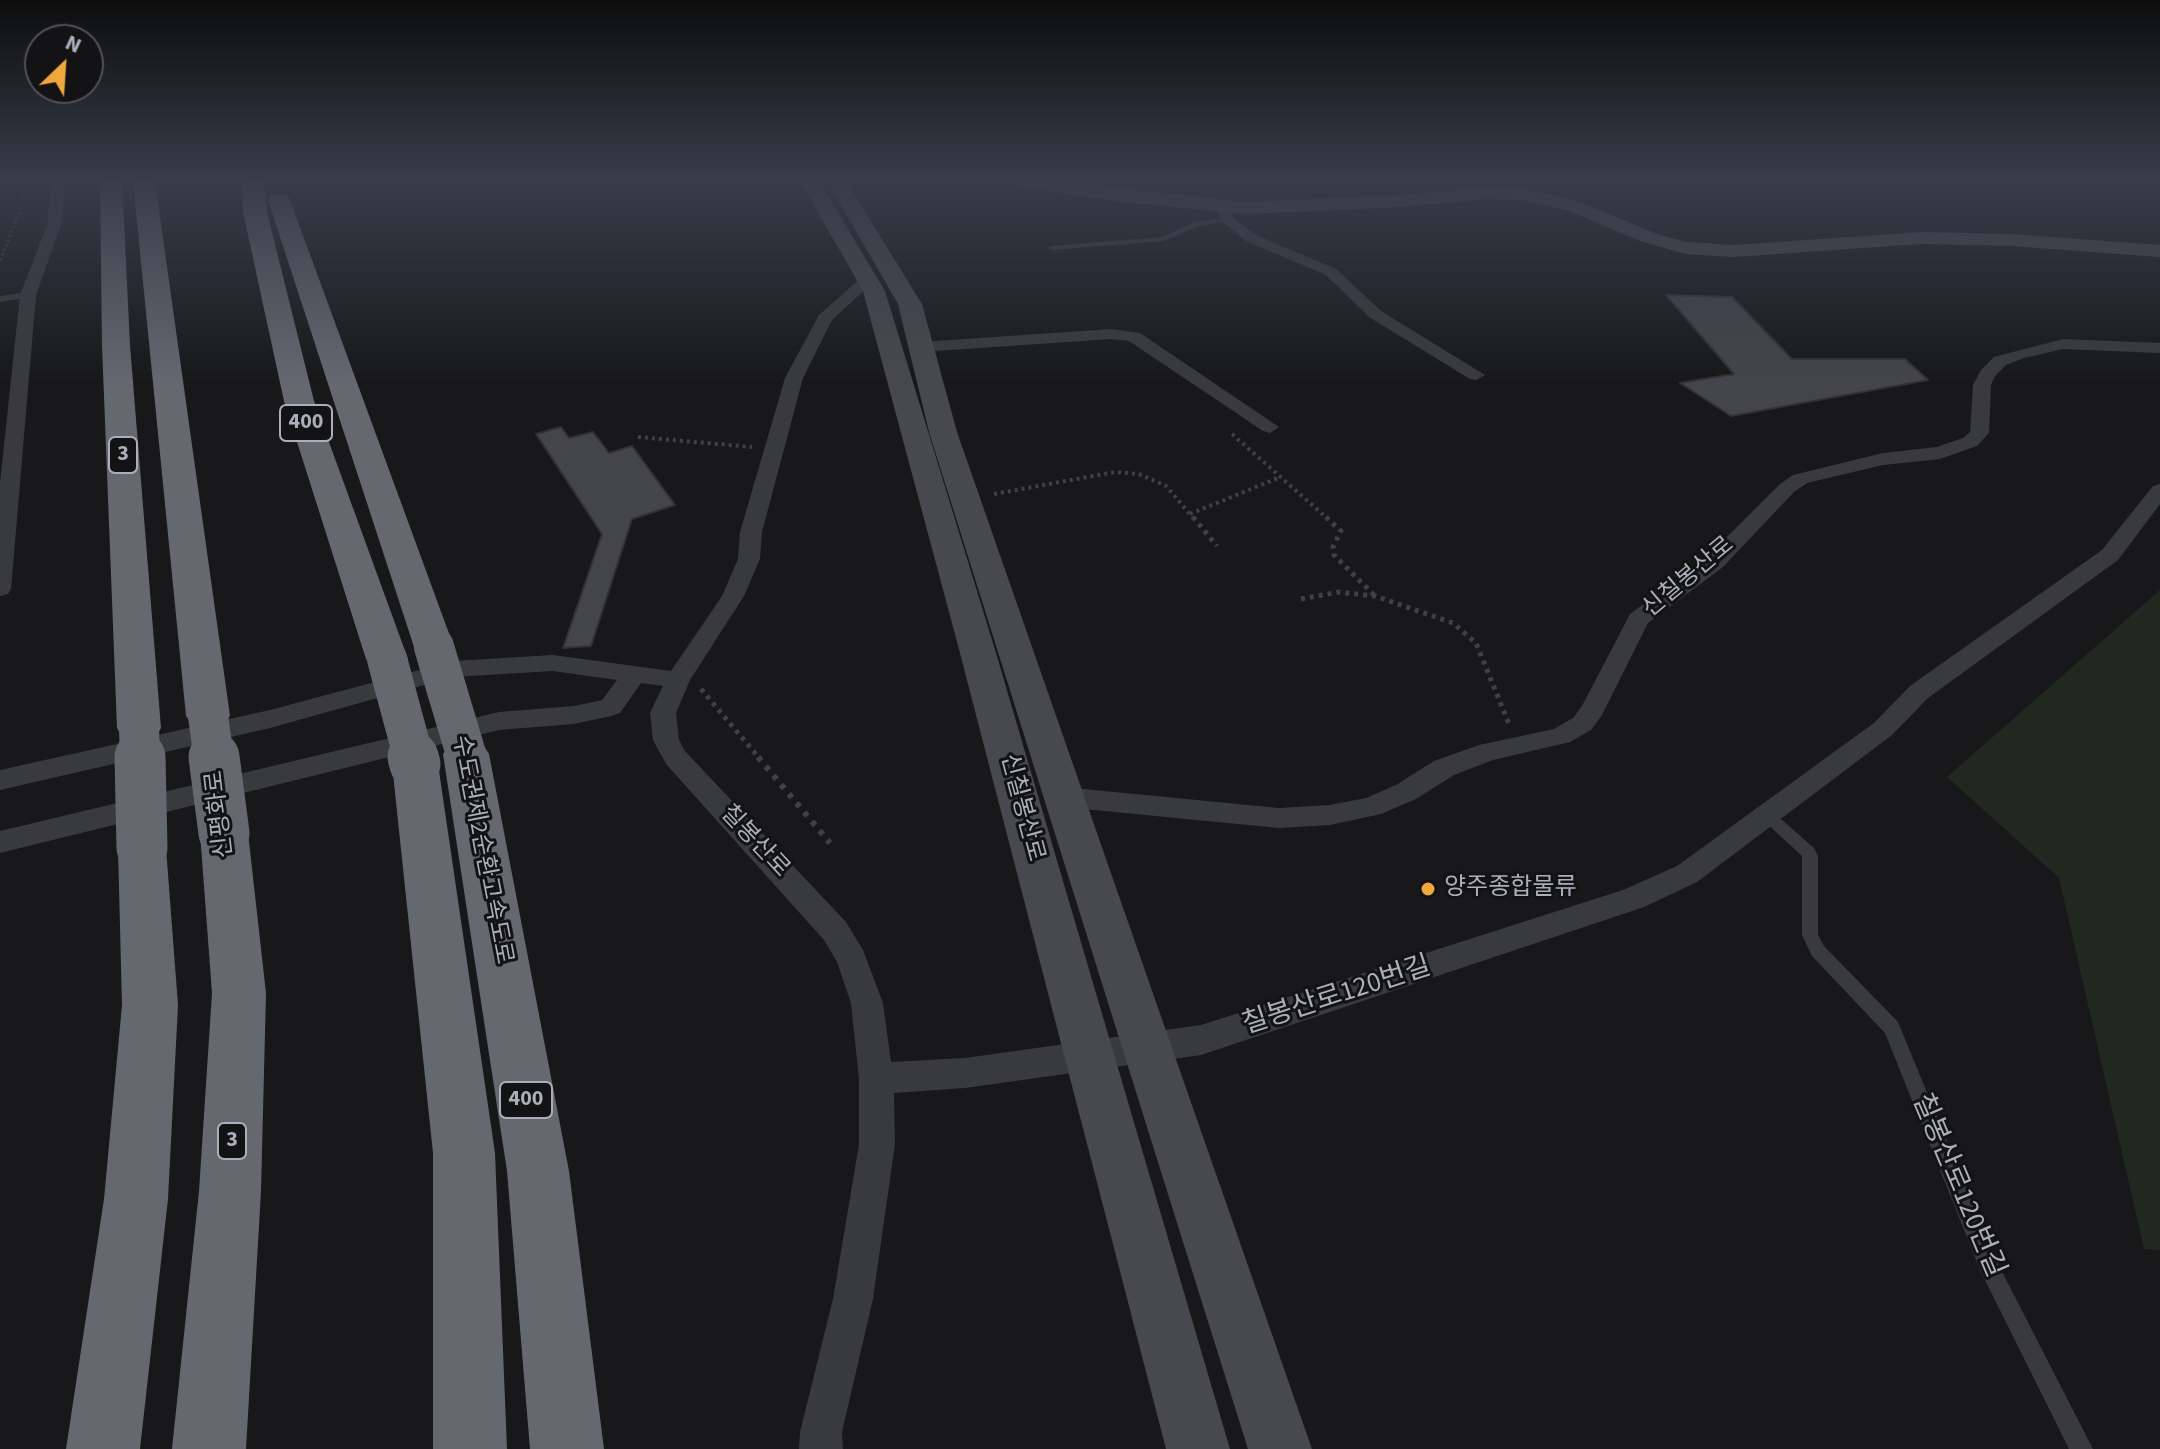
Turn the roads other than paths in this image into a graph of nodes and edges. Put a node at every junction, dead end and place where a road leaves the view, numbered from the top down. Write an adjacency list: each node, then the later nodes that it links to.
1 (45, 249): 14 (street)
2 (113, 249): 32 (highway, 3, bridge)
3 (152, 249): 33 (highway, 신평화로 / 3, bridge)
4 (264, 249): 24 (highway, 수도권제2순환고속도로 / 400, bridge)
5 (294, 249): 24 (highway, 수도권제2순환고속도로 / 400, bridge)
6 (849, 249): 13 (street, 신칠봉산로)
7 (878, 249): 16 (street, 신칠봉산로)
8 (1276, 249): 18 (street)
9 (1696, 249): 10 (street)
10 (1768, 249)
11 (2128, 249): 12 (street)
12 (2160, 251)
13 (867, 280): 23 (street, 칠봉산로); 30 (street, 신칠봉산로)
14 (28, 295): 15 (lane); 21 (street)
15 (3, 299)
16 (921, 347): 19 (street); 26 (street, 신칠봉산로)
17 (2160, 348): 26 (street, 신칠봉산로)
18 (1476, 375)
19 (1270, 427)
20 (2160, 490): 27 (street, 칠봉산로120번길)
21 (0, 589)
22 (635, 673): 23 (street); 25 (street); 28 (street)
23 (678, 680): 31 (street, 칠봉산로)
24 (441, 759): 34 (highway, 수도권제2순환고속도로 / 400); 35 (highway, 수도권제2순환고속도로 / 400)
25 (0, 780)
26 (1063, 797): 29 (street, 신칠봉산로)
27 (1767, 815): 29 (street, 칠봉산로120번길); 39 (lane, 칠봉산로120번길)
28 (0, 842)
29 (1146, 1048): 30 (street, 칠봉산로120번길); 38 (street, 신칠봉산로)
30 (1090, 1056): 31 (street, 칠봉산로120번길); 37 (street, 신칠봉산로)
31 (876, 1079): 36 (street, 칠봉산로)
32 (103, 1449)
33 (209, 1449)
34 (470, 1449)
35 (567, 1449)
36 (821, 1449)
37 (1198, 1449)
38 (1280, 1449)
39 (2081, 1449)

